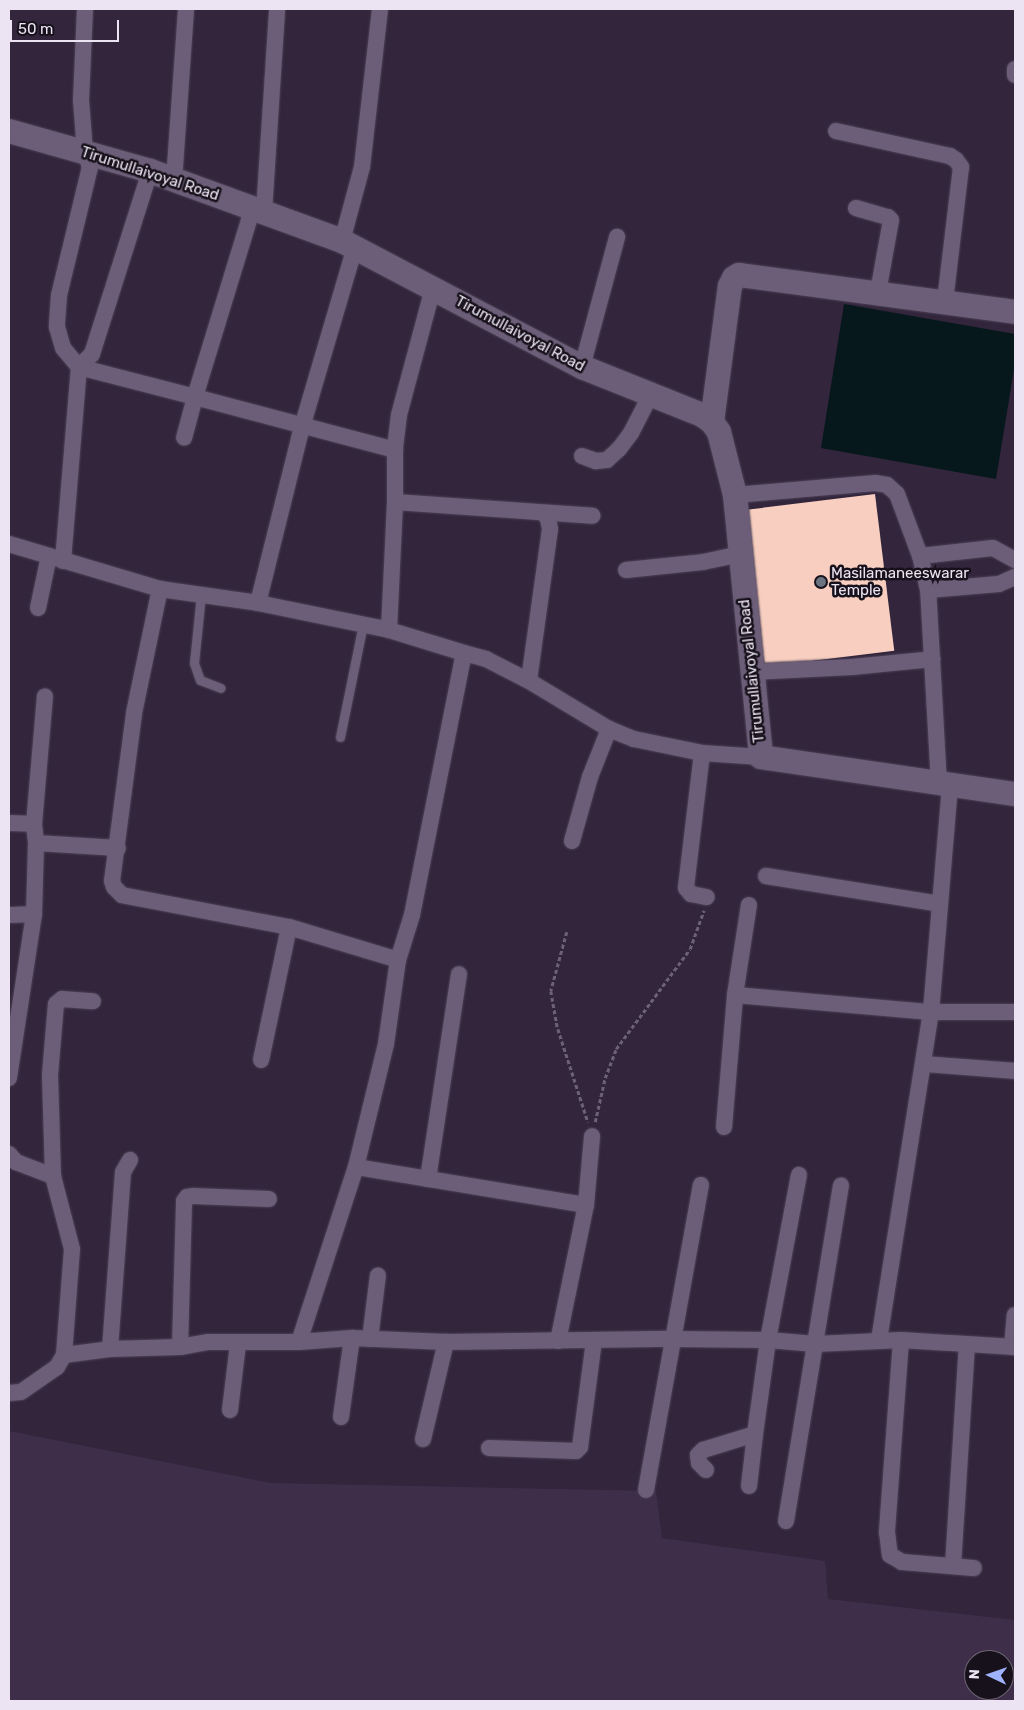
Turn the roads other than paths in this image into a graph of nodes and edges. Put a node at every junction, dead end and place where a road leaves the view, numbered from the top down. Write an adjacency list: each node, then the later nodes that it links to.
1 (85, 9): 9 (street)
2 (186, 9): 11 (street)
3 (277, 9): 13 (street)
4 (380, 9): 15 (street)
5 (1015, 69): 6 (street)
6 (1015, 75)
7 (9, 131): 9 (street, Tirumullaivoyal Road)
8 (836, 131): 18 (street)
9 (84, 152): 10 (street, Tirumullaivoyal Road); 20 (street)
10 (150, 171): 11 (street, Tirumullaivoyal Road); 20 (street)
11 (174, 181): 13 (street, Tirumullaivoyal Road)
12 (856, 208): 17 (street)
13 (258, 210): 15 (street, Tirumullaivoyal Road); 23 (street)
14 (617, 237): 21 (street)
15 (349, 244): 16 (street, Tirumullaivoyal Road); 25 (street)
16 (433, 288): 21 (street, Tirumullaivoyal Road); 27 (street)
17 (878, 292): 18 (street); 24 (street)
18 (945, 302): 19 (street)
19 (1015, 312)
20 (79, 368): 23 (street); 36 (street)
21 (582, 368): 22 (street, Tirumullaivoyal Road)
22 (650, 396): 24 (street, Tirumullaivoyal Road); 28 (street)
23 (194, 397): 25 (street); 26 (street)
24 (712, 422): 29 (street, Tirumullaivoyal Road)
25 (302, 427): 27 (street); 43 (street)
26 (184, 438)
27 (395, 450): 30 (street)
28 (582, 456)
29 (735, 495): 34 (street, Tirumullaivoyal Road); 35 (street)
30 (395, 502): 31 (street); 46 (street)
31 (544, 514): 32 (street); 50 (street)
32 (593, 516)
33 (9, 544): 36 (street)
34 (741, 554): 38 (street); 49 (street, Tirumullaivoyal Road)
35 (920, 556): 37 (street); 41 (street)
36 (56, 559): 40 (street); 44 (street)
37 (1015, 560)
38 (626, 570)
39 (1015, 577): 41 (street)
40 (160, 589): 42 (street); 63 (street)
41 (928, 590): 48 (street)
42 (201, 594): 43 (street); 51 (lane)
43 (258, 603): 45 (street)
44 (38, 608)
45 (363, 624): 46 (street); 54 (lane)
46 (389, 630): 47 (street)
47 (464, 653): 50 (street); 71 (street)
48 (933, 659): 49 (street); 57 (street)
49 (752, 672): 56 (street, Tirumullaivoyal Road)
50 (529, 681): 53 (street)
51 (221, 688)
52 (45, 696): 60 (street)
53 (609, 729): 55 (street); 61 (street)
54 (340, 737)
55 (702, 753): 56 (street); 65 (street)
56 (761, 758): 57 (street)
57 (945, 785): 58 (street); 67 (street)
58 (1015, 794)
59 (9, 823): 60 (street)
60 (34, 824): 62 (street)
61 (572, 841)
62 (36, 843): 63 (street); 69 (street)
63 (118, 848): 70 (street)
64 (766, 876): 67 (street)
65 (707, 897)
66 (749, 904): 73 (street)
67 (940, 904): 76 (street)
68 (9, 914): 69 (street)
69 (34, 914): 75 (street)
70 (289, 927): 71 (street); 78 (street)
71 (398, 960): 86 (street)
72 (459, 974): 89 (street)
73 (735, 995): 76 (street); 82 (street)
74 (93, 1001): 88 (street)
75 (14, 1010): 81 (street)
76 (931, 1012): 77 (street); 79 (street)
77 (1015, 1012)
78 (261, 1060)
79 (924, 1064): 80 (street); 101 (street)
80 (1015, 1071)
81 (9, 1078)
82 (724, 1127)
83 (592, 1136): 93 (street)
84 (9, 1154): 88 (street)
85 (130, 1160): 111 (street)
86 (356, 1167): 89 (street); 104 (street)
87 (799, 1175): 100 (street)
88 (53, 1176): 112 (street)
89 (428, 1179): 93 (street)
90 (701, 1185): 98 (street)
91 (841, 1185): 107 (street)
92 (269, 1199): 109 (street)
93 (586, 1205): 103 (street)
94 (378, 1275): 97 (street)
95 (1015, 1315): 110 (street)
96 (352, 1338): 97 (street); 104 (street); 115 (street)
97 (370, 1339): 105 (street)
98 (673, 1339): 99 (street); 100 (street); 121 (street)
99 (594, 1340): 103 (street); 118 (street)
100 (768, 1340): 107 (street); 116 (street)
101 (879, 1340): 102 (street); 107 (street)
102 (901, 1340): 108 (street); 123 (street)
103 (558, 1341): 105 (street)
104 (299, 1342): 106 (street)
105 (446, 1342): 117 (street)
106 (238, 1344): 109 (street); 114 (street)
107 (816, 1344): 122 (street)
108 (967, 1345): 110 (street); 123 (street)
109 (180, 1346): 111 (street)
110 (1014, 1347)
111 (110, 1349): 112 (street)
112 (64, 1355): 113 (street)
113 (9, 1394)
114 (230, 1410)
115 (341, 1417)
116 (755, 1434): 119 (street); 120 (street)
117 (423, 1439)
118 (489, 1448)
119 (706, 1470)
120 (749, 1486)
121 (646, 1490)
122 (786, 1521)
123 (953, 1566): 124 (street)
124 (974, 1568)

